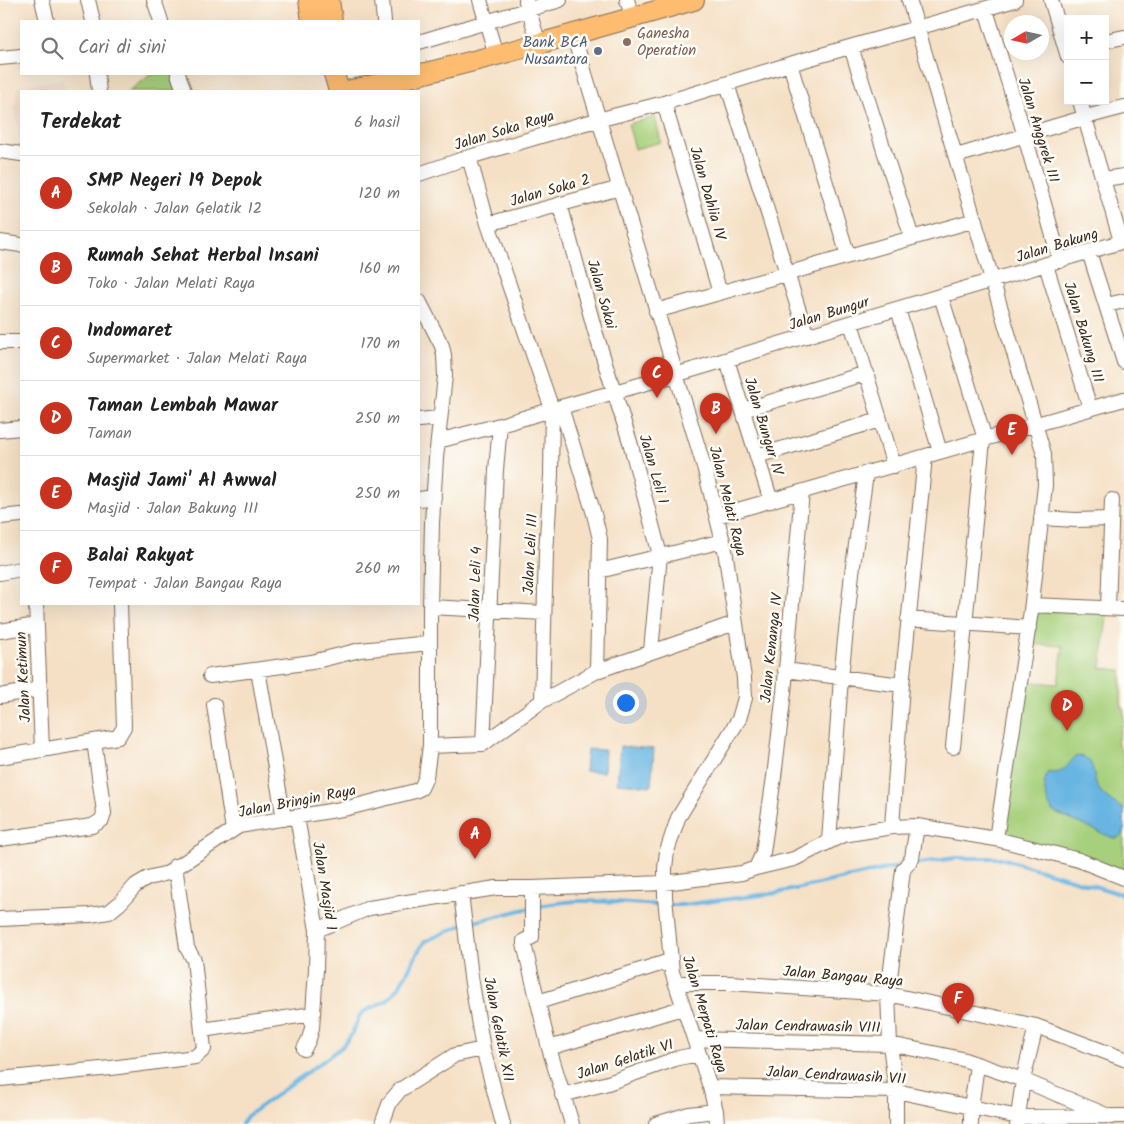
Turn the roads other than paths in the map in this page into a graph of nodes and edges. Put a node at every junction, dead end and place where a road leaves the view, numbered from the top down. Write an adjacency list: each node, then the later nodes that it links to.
1 (42, 0): 16 (street)
2 (88, 0): 17 (street)
3 (154, 0): 18 (street)
4 (309, 0): 19 (highway)
5 (329, 0): 20 (highway)
6 (480, 0): 22 (street)
7 (560, 0): 13 (street)
8 (909, 0): 23 (street)
9 (1015, 0): 15 (street, Jalan Soka Raya)
10 (1051, 0): 28 (street)
11 (385, 1): 21 (street)
12 (686, 1): 14 (highway)
13 (527, 5): 22 (street); 29 (street)
14 (630, 9): 24 (highway)
15 (986, 10): 23 (street, Jalan Soka Raya); 48 (street, Jalan Anggrek III)
16 (47, 20)
17 (93, 20)
18 (161, 20)
19 (312, 20)
20 (332, 20)
21 (384, 20)
22 (486, 21): 27 (street); 31 (street)
23 (918, 29): 30 (street, Jalan Soka Raya); 51 (street)
24 (573, 34): 29 (highway); 47 (street, Jalan Melati Raya)
25 (1124, 37): 26 (street)
26 (1109, 40)
27 (420, 42)
28 (1064, 42)
29 (538, 44): 31 (highway)
30 (851, 47): 34 (street, Jalan Soka Raya); 60 (street)
31 (496, 55): 35 (highway)
32 (20, 56): 33 (street)
33 (0, 58)
34 (790, 64): 39 (street, Jalan Soka Raya); 65 (street)
35 (420, 71)
36 (97, 75): 40 (street)
37 (178, 75): 41 (street)
38 (392, 77): 42 (highway)
39 (727, 84): 43 (street, Jalan Soka Raya); 67 (street)
40 (99, 90)
41 (184, 90)
42 (350, 90)
43 (664, 103): 47 (street, Jalan Soka Raya); 69 (street, Jalan Dahlia IV)
44 (1081, 105): 46 (street)
45 (1124, 107): 46 (street)
46 (1085, 117): 48 (street); 55 (street)
47 (598, 119): 52 (street, Jalan Soka Raya); 56 (street, Jalan Melati Raya)
48 (1025, 136): 51 (street); 66 (street, Jalan Anggrek III)
49 (0, 151): 50 (street)
50 (20, 154)
51 (956, 156): 58 (street)
52 (469, 157): 53 (street, Jalan Soka Raya); 59 (street)
53 (420, 174)
54 (1124, 176): 55 (street)
55 (1104, 179): 61 (street)
56 (620, 188): 57 (street, Jalan Soka 2); 75 (street, Jalan Melati Raya)
57 (560, 204): 59 (street, Jalan Soka 2); 84 (street, Jalan Sokai)
58 (975, 220): 60 (street); 68 (street)
59 (488, 224): 86 (street)
60 (912, 238): 65 (street)
61 (1123, 241): 64 (street, Jalan Bakung)
62 (0, 242): 63 (street)
63 (20, 245)
64 (1089, 252): 66 (street, Jalan Bakung); 72 (street)
65 (848, 256): 67 (street)
66 (1053, 263): 68 (street, Jalan Bakung); 87 (street, Jalan Bakung III)
67 (787, 273): 69 (street); 77 (street)
68 (995, 280): 70 (street, Jalan Bungur); 93 (street)
69 (720, 293): 75 (street)
70 (941, 296): 74 (street, Jalan Bungur); 96 (street)
71 (1124, 301): 72 (street)
72 (1107, 305): 80 (street)
73 (421, 309): 89 (street)
74 (898, 309): 76 (street, Jalan Bungur); 98 (street)
75 (656, 311): 83 (street, Jalan Melati Raya)
76 (851, 323): 77 (street, Jalan Bungur); 82 (street)
77 (807, 336): 81 (street, Jalan Bungur)
78 (0, 342): 79 (street)
79 (20, 342)
80 (1123, 353)
81 (727, 360): 83 (street, Jalan Bungur); 88 (street, Jalan Bungur IV)
82 (866, 373): 88 (street); 91 (street)
83 (675, 376): 84 (street, Jalan Bungur); 109 (street, Jalan Melati Raya)
84 (614, 392): 86 (street, Jalan Bungur); 115 (street, Jalan Leli 1)
85 (1124, 399): 87 (street)
86 (556, 408): 92 (street, Jalan Bungur); 117 (street); 126 (street, Jalan Leli III)
87 (1090, 408): 93 (street)
88 (743, 410): 99 (street, Jalan Bungur IV)
89 (440, 418): 90 (street); 97 (street)
90 (420, 420)
91 (880, 420): 99 (street); 101 (street)
92 (500, 425): 97 (street, Jalan Bungur); 125 (street, Jalan Leli 4)
93 (1036, 425): 96 (street); 111 (street)
94 (20, 428): 95 (street)
95 (0, 430)
96 (984, 440): 98 (street); 128 (street)
97 (438, 441): 104 (street)
98 (940, 452): 100 (street)
99 (757, 456): 107 (street, Jalan Bungur IV)
100 (925, 457): 101 (street); 127 (street)
101 (894, 466): 102 (street)
102 (866, 474): 103 (street); 139 (street)
103 (802, 492): 107 (street); 136 (street, Jalan Kenanga IV)
104 (434, 497): 105 (street); 113 (street)
105 (420, 499)
106 (1112, 500): 112 (street)
107 (770, 501): 109 (street)
108 (20, 515): 110 (street)
109 (717, 516): 114 (street, Jalan Melati Raya)
110 (0, 517)
111 (1041, 518): 112 (street); 121 (street)
112 (1111, 519): 123 (street)
113 (426, 523): 122 (street)
114 (723, 541): 115 (street); 129 (street, Jalan Melati Raya)
115 (660, 555): 117 (street); 134 (street, Jalan Leli 1)
116 (20, 569): 118 (street)
117 (599, 571): 137 (street)
118 (0, 573)
119 (36, 605): 130 (street, Jalan Ketimun)
120 (120, 605): 145 (street)
121 (1032, 605): 123 (street); 131 (street)
122 (430, 607): 125 (street); 133 (street)
123 (1108, 608): 124 (street)
124 (1124, 609)
125 (490, 610): 126 (street); 146 (street, Jalan Leli 4)
126 (544, 613): 143 (street, Jalan Leli III)
127 (908, 619): 128 (street); 140 (street)
128 (966, 622): 131 (street); 148 (street)
129 (735, 623): 134 (street); 162 (street, Jalan Melati Raya)
130 (37, 625): 132 (street); 141 (street, Jalan Ketimun)
131 (1029, 628): 156 (street)
132 (0, 631)
133 (430, 643): 135 (street); 147 (street)
134 (651, 651): 137 (street)
135 (258, 670): 138 (street); 151 (street, Jalan Masjid 1)
136 (785, 670): 139 (street); 159 (street, Jalan Kenanga IV)
137 (597, 671): 143 (street)
138 (210, 676)
139 (840, 678): 140 (street); 157 (street)
140 (902, 685): 152 (street)
141 (40, 689): 142 (street); 149 (street, Jalan Ketimun)
142 (0, 696)
143 (542, 702): 146 (street)
144 (214, 705): 154 (street)
145 (94, 741): 149 (street); 155 (street)
146 (483, 744): 147 (street)
147 (430, 746): 151 (street, Jalan Bringin Raya)
148 (953, 747)
149 (42, 749): 150 (street)
150 (0, 757)
151 (291, 818): 154 (street, Jalan Bringin Raya); 165 (street, Jalan Masjid 1)
152 (892, 826): 153 (street); 157 (street)
153 (917, 826): 156 (street); 168 (street)
154 (233, 830): 158 (street, Jalan Bringin Raya)
155 (0, 839)
156 (996, 839): 160 (street)
157 (829, 841): 159 (street)
158 (175, 866): 164 (street, Jalan Bringin Raya); 173 (street)
159 (756, 868): 162 (street)
160 (1124, 878)
161 (532, 888): 162 (street); 163 (street); 169 (street)
162 (664, 890): 166 (street, Jalan Merpati Raya)
163 (461, 893): 165 (street); 178 (street, Jalan Gelatik XII)
164 (0, 919)
165 (316, 930): 171 (street, Jalan Masjid 1)
166 (670, 961): 167 (street, Jalan Merpati Raya); 169 (street)
167 (675, 983): 168 (street, Jalan Bangau Raya); 170 (street, Jalan Merpati Raya)
168 (888, 994): 172 (street, Jalan Bangau Raya); 175 (street)
169 (538, 1002): 176 (street)
170 (682, 1008): 174 (street, Jalan Merpati Raya); 176 (street)
171 (313, 1014): 173 (street); 177 (street, Jalan Masjid 1)
172 (1036, 1026): 180 (street, Jalan Bangau Raya); 183 (street)
173 (202, 1030): 182 (street)
174 (694, 1039): 175 (street, Jalan Cendrawasih VIII); 179 (street, Jalan Merpati Raya)
175 (890, 1044): 181 (street, Jalan Cendrawasih VIII); 185 (street)
176 (550, 1048): 186 (street)
177 (304, 1049)
178 (483, 1049): 191 (street); 192 (street, Jalan Gelatik XII)
179 (699, 1054): 184 (street, Jalan Merpati Raya); 186 (street, Jalan Gelatik VI)
180 (1124, 1059)
181 (977, 1065): 183 (street, Jalan Cendrawasih VIII); 187 (street)
182 (0, 1079)
183 (1023, 1080): 189 (street, Jalan Cendrawasih VIII); 190 (street)
184 (710, 1087): 185 (street, Jalan Cendrawasih VII); 188 (street, Jalan Merpati Raya)
185 (896, 1091): 187 (street, Jalan Cendrawasih VII); 195 (street)
186 (562, 1096): 193 (street)
187 (971, 1108): 190 (street, Jalan Cendrawasih VII); 196 (street)
188 (716, 1117): 194 (street)
189 (1118, 1117): 190 (street, Jalan Cendrawasih VII)
190 (1017, 1121)
191 (382, 1124)
192 (503, 1124)
193 (572, 1124)
194 (658, 1124)
195 (896, 1124)
196 (971, 1124)

